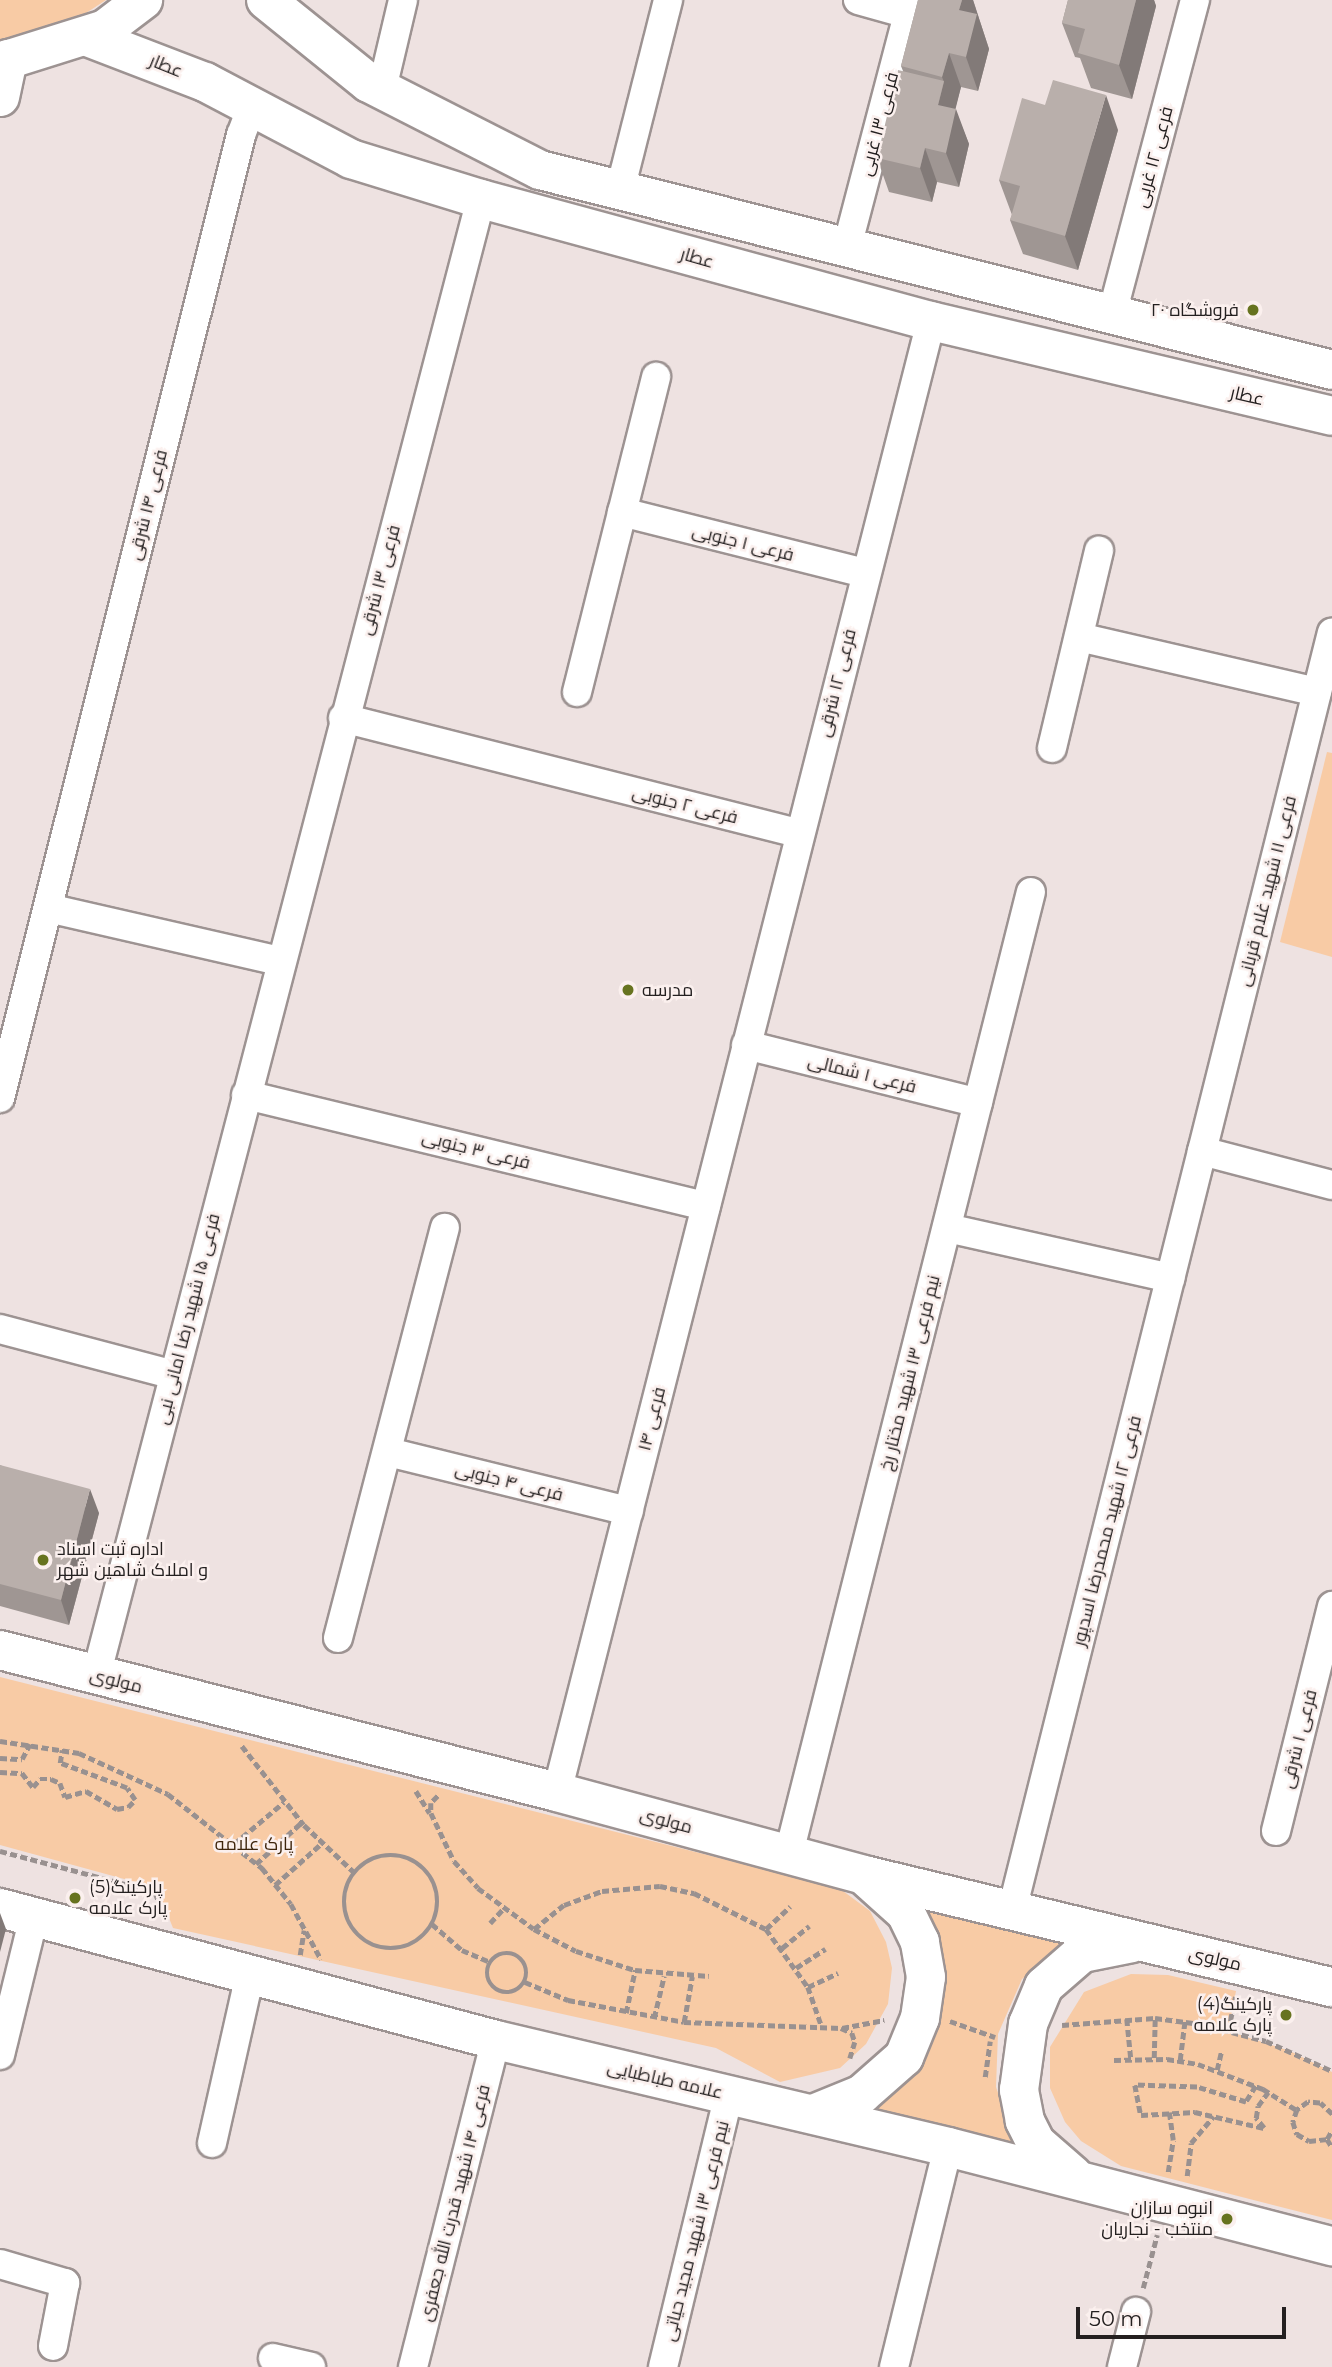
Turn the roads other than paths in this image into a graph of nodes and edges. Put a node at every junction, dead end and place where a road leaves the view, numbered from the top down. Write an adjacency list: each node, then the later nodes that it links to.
1 (143, 0): 8 (street)
2 (266, 0): 10 (street)
3 (402, 0): 10 (street)
4 (668, 0): 13 (street)
5 (858, 0): 7 (street)
6 (1195, 0): 18 (street, فرعی ۱۲ غربی)
7 (910, 7): 16 (street, فرعی ۱۳ غربی)
8 (85, 36): 9 (street); 12 (street, عطار)
9 (4, 61): 11 (street)
10 (382, 89): 13 (street)
11 (0, 97)
12 (253, 104): 14 (street, عطار); 34 (street, فرعی ۱۴ شرقی)
13 (621, 190): 15 (street)
14 (481, 199): 17 (street, عطار); 30 (street, فرعی ۱۳ شرقی)
15 (705, 212): 16 (street); 17 (street)
16 (847, 247): 18 (street)
17 (692, 257): 19 (street, عطار)
18 (1112, 314): 20 (street)
19 (931, 321): 22 (street, عطار); 25 (street, فرعی ۱۲ شرقی)
20 (1332, 370)
21 (656, 377): 23 (street)
22 (1332, 416)
23 (622, 512): 25 (street, فرعی ۱ جنوبی); 28 (street)
24 (1099, 551): 27 (street)
25 (865, 573): 32 (street, فرعی ۱۲ شرقی)
26 (1332, 632): 29 (street, فرعی ۱۱ شهید غلام قربانی)
27 (1079, 637): 29 (street); 31 (street)
28 (577, 692)
29 (1317, 692): 40 (street, فرعی ۱۱ شهید غلام قربانی)
30 (343, 718): 32 (street, فرعی ۲ جنوبی); 35 (street, فرعی ۱۳ شرقی)
31 (1052, 748)
32 (799, 833): 36 (street, فرعی ۱۲ شرقی)
33 (1031, 892): 39 (street, نیم فرعی ۱۳ شهید مختار رخ)
34 (48, 908): 35 (street); 38 (street, فرعی ۱۴ شرقی)
35 (280, 961): 37 (street, فرعی ۱۵ شهید رضا امانی نبی)
36 (746, 1045): 39 (street, فرعی ۱ شمالی); 42 (street, فرعی ۱۴)
37 (246, 1095): 42 (street, فرعی ۳ جنوبی); 47 (street, فرعی ۱۵ شهید رضا امانی نبی)
38 (0, 1098)
39 (978, 1103): 44 (street, نیم فرعی ۱۳ شهید مختار رخ)
40 (1202, 1151): 41 (street); 45 (street, فرعی ۱۲ شهید محمدرضا اسدپور)
41 (1332, 1185)
42 (706, 1206): 49 (street, فرعی ۱۴)
43 (445, 1228): 48 (street)
44 (947, 1228): 45 (street); 56 (street, نیم فرعی ۱۳ شهید مختار رخ)
45 (1170, 1278): 58 (street, فرعی ۱۲ شهید محمدرضا اسدپور)
46 (0, 1329): 47 (street)
47 (174, 1375): 53 (street, فرعی ۱۵ شهید رضا امانی نبی)
48 (388, 1452): 49 (street, فرعی ۴ جنوبی); 51 (street)
49 (629, 1511): 54 (street, فرعی ۱۴)
50 (1332, 1606): 55 (street, فرعی ۱ شرقی)
51 (338, 1638)
52 (0, 1650): 53 (street, مولوی)
53 (96, 1676): 54 (street, مولوی)
54 (557, 1792): 56 (street, مولوی)
55 (1276, 1831)
56 (789, 1853): 57 (street, مولوی)
57 (864, 1875): 58 (street, مولوی); 66 (street)
58 (1012, 1910): 60 (street, مولوی)
59 (17, 1913): 61 (street, علامه طباطبایی); 64 (street)
60 (1141, 1941): 62 (street, مولوی); 69 (street)
61 (250, 1975): 63 (street, علامه طباطبایی); 67 (street)
62 (1332, 1987)
63 (496, 2040): 65 (street, علامه طباطبایی); 76 (street, فرعی ۱۴ شهید قدرت الله جعفری)
64 (0, 2055)
65 (729, 2095): 66 (street, علامه طباطبایی); 77 (street, نیم فرعی ۱۳ شهید مجید حیاتی)
66 (813, 2114): 68 (street, علامه طباطبایی)
67 (212, 2143)
68 (948, 2147): 69 (street, علامه طباطبایی); 78 (street)
69 (1082, 2181): 70 (street, علامه طباطبایی)
70 (1332, 2246)
71 (0, 2264): 73 (street)
72 (1136, 2312): 79 (street)
73 (53, 2346)
74 (273, 2358): 75 (street)
75 (311, 2367)
76 (414, 2367)
77 (663, 2367)
78 (894, 2367)
79 (1122, 2367)

